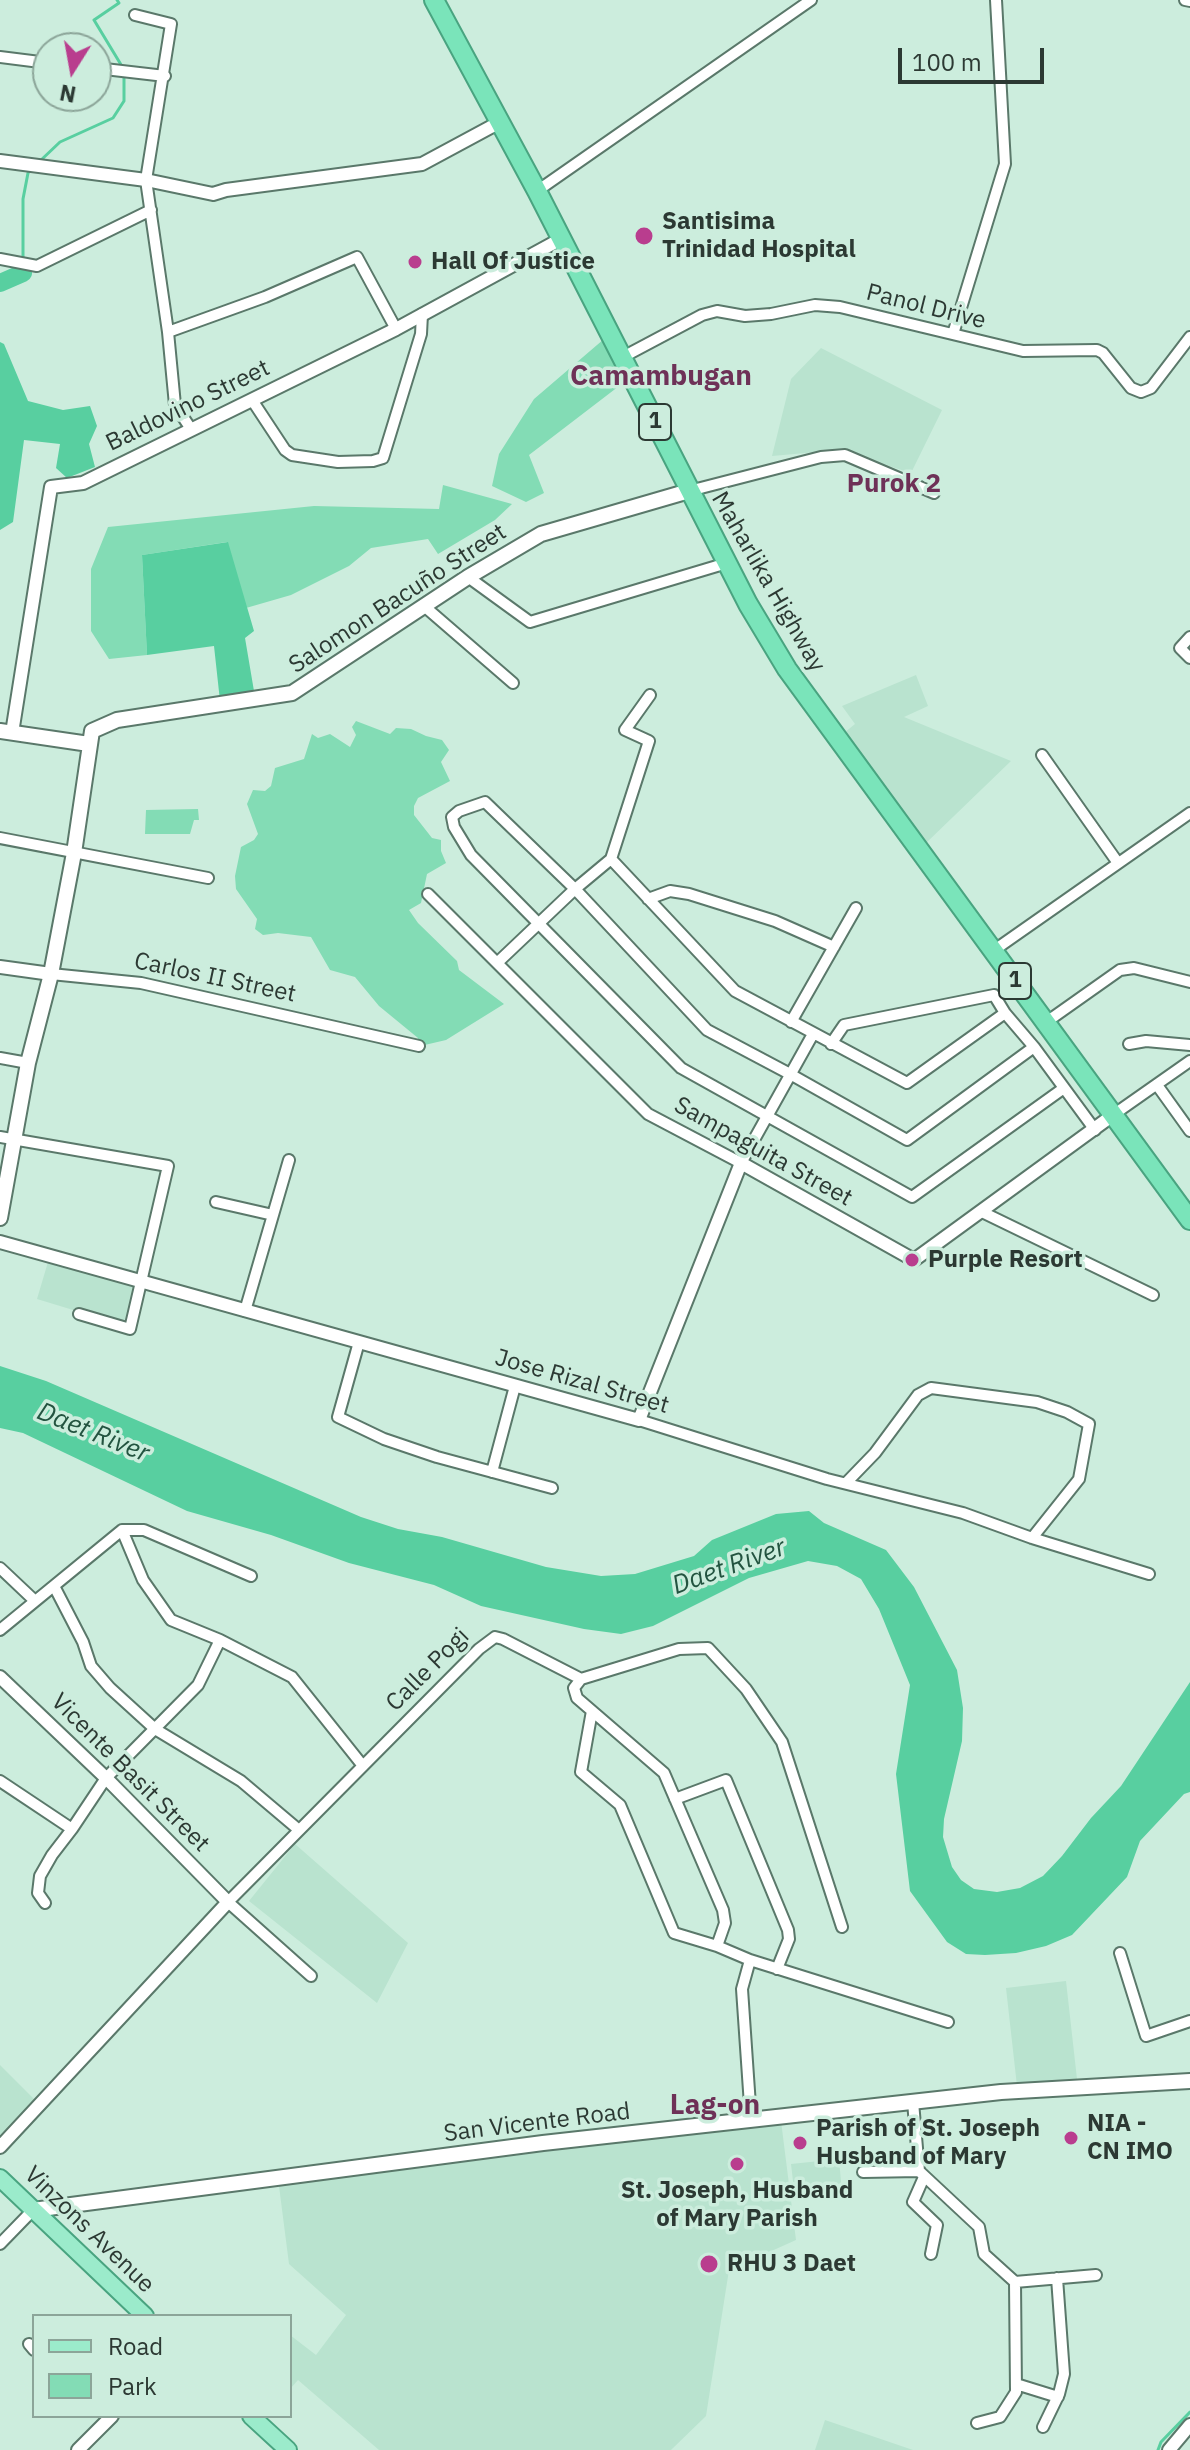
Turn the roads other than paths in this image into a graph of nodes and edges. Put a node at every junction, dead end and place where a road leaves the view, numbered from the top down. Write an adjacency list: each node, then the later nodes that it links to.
1 (434, 0): 9 (highway, Maharlika Highway / 1)
2 (811, 0): 12 (street)
3 (996, 0): 19 (street)
4 (135, 15): 8 (street)
5 (0, 57): 6 (street)
6 (32, 61)
7 (112, 70): 8 (street)
8 (165, 76): 11 (street)
9 (500, 122): 11 (street); 12 (highway, Maharlika Highway / 1)
10 (0, 161): 11 (street)
11 (146, 180): 13 (street)
12 (537, 191): 14 (highway, Maharlika Highway / 1)
13 (151, 210): 15 (street); 18 (street)
14 (561, 239): 16 (street, Baldovino Street); 21 (highway, Maharlika Highway / 1)
15 (4, 260)
16 (422, 314): 17 (street, Baldovino Street); 22 (street)
17 (396, 329): 18 (street); 22 (street, Baldovino Street)
18 (168, 332): 23 (street)
19 (953, 334): 20 (street, Panol Drive); 21 (street, Panol Drive)
20 (1190, 337)
21 (621, 358): 24 (highway, Maharlika Highway / 1)
22 (252, 400): 23 (street, Baldovino Street)
23 (191, 429): 33 (street, Baldovino Street)
24 (689, 491): 25 (street); 26 (highway, Maharlika Highway / 1); 27 (main road, Salomon Bacuño Street)
25 (934, 493)
26 (727, 563): 27 (street); 48 (highway, Maharlika Highway / 1)
27 (468, 577): 28 (main road, Salomon Bacuño Street)
28 (424, 606): 31 (street); 34 (main road, Salomon Bacuño Street)
29 (1190, 637): 30 (street)
30 (1190, 658)
31 (513, 683)
32 (650, 695): 39 (street)
33 (6, 732): 34 (main road)
34 (89, 744): 38 (main road)
35 (1042, 755): 40 (street)
36 (1189, 815): 40 (street)
37 (0, 838): 38 (street)
38 (74, 853): 41 (street); 51 (main road)
39 (611, 859): 42 (street); 44 (street)
40 (1118, 863): 48 (street)
41 (208, 878)
42 (575, 889): 46 (street); 46 (street); 65 (street)
43 (428, 894): 49 (street, Sampaguita Street)
44 (648, 899): 47 (street); 54 (street)
45 (856, 908): 47 (street)
46 (540, 924): 49 (street); 68 (street)
47 (834, 947): 54 (street)
48 (993, 951): 55 (highway, Maharlika Highway / 1)
49 (497, 963): 74 (street, Sampaguita Street)
50 (0, 967): 51 (street, Carlos II Street)
51 (51, 974): 60 (street, Carlos II Street); 64 (main road)
52 (1190, 982): 55 (street)
53 (1005, 1013): 57 (street); 57 (street); 61 (street)
54 (791, 1022): 56 (street)
55 (1045, 1023): 69 (highway, Maharlika Highway / 1)
56 (813, 1034): 57 (street); 65 (street)
57 (831, 1044)
58 (1129, 1044): 59 (street)
59 (1190, 1045)
60 (419, 1046)
61 (1034, 1047): 65 (street); 67 (street)
62 (0, 1058): 64 (street)
63 (1190, 1061): 66 (street)
64 (28, 1063): 72 (main road)
65 (790, 1074): 68 (street)
66 (1157, 1085): 69 (street); 71 (street)
67 (1064, 1088): 68 (street); 70 (street)
68 (766, 1115): 74 (street)
69 (1113, 1115): 70 (street, Sampaguita Street); 79 (highway, Maharlika Highway / 1)
70 (1095, 1130): 76 (street, Sampaguita Street)
71 (1190, 1131)
72 (7, 1139): 78 (main road); 81 (street)
73 (289, 1160): 77 (street)
74 (741, 1163): 76 (street, Sampaguita Street); 87 (street)
75 (216, 1202): 77 (street)
76 (982, 1212): 82 (street)
77 (273, 1215): 83 (street)
78 (0, 1218)
79 (1190, 1220)
80 (0, 1242): 81 (street, Jose Rizal Street)
81 (142, 1282): 83 (street, Jose Rizal Street); 84 (street)
82 (1153, 1295)
83 (245, 1311): 85 (street, Jose Rizal Street)
84 (79, 1314)
85 (359, 1342): 86 (street, Jose Rizal Street); 88 (street)
86 (515, 1386): 87 (street, Jose Rizal Street); 88 (street)
87 (639, 1420): 89 (street, Jose Rizal Street)
88 (492, 1472): 90 (street)
89 (846, 1483): 92 (street, Jose Rizal Street); 92 (street)
90 (552, 1488)
91 (122, 1530): 95 (street); 96 (street); 99 (street)
92 (1032, 1538): 94 (street, Jose Rizal Street)
93 (0, 1568): 97 (street)
94 (1149, 1574)
95 (251, 1576)
96 (54, 1586): 97 (street); 103 (street)
97 (35, 1601): 98 (street)
98 (0, 1630)
99 (220, 1640): 103 (street); 104 (street)
100 (0, 1677): 105 (street, Vicente Basit Street)
101 (581, 1679): 102 (street); 104 (street, Calle Pogi); 112 (street)
102 (592, 1711): 107 (street); 113 (street)
103 (155, 1729): 105 (street); 109 (street)
104 (363, 1766): 109 (street, Calle Pogi)
105 (106, 1778): 108 (street); 110 (street, Vicente Basit Street)
106 (0, 1781): 108 (street)
107 (675, 1799): 113 (street); 116 (street)
108 (72, 1829): 111 (street)
109 (299, 1830): 110 (street, Calle Pogi)
110 (228, 1902): 117 (street); 123 (street, Calle Pogi)
111 (45, 1903)
112 (842, 1927)
113 (717, 1946): 115 (street)
114 (1120, 1953): 118 (street)
115 (750, 1960): 116 (street); 122 (street)
116 (777, 1969): 119 (street)
117 (311, 1976)
118 (1190, 2021)
119 (948, 2022)
120 (1190, 2081): 121 (main road, San Vicente Road)
121 (913, 2102): 122 (main road, San Vicente Road); 125 (street)
122 (751, 2120): 127 (main road, San Vicente Road)
123 (0, 2147)
124 (863, 2172): 125 (street)
125 (921, 2174): 129 (street); 132 (street)
126 (0, 2178): 127 (main road, Vinzons Avenue)
127 (33, 2210): 128 (street); 133 (main road, Vinzons Avenue)
128 (0, 2244)
129 (931, 2254)
130 (1096, 2275): 131 (street)
131 (1057, 2278): 132 (street); 135 (street)
132 (1015, 2282): 134 (street)
133 (143, 2314)
134 (1016, 2384): 135 (street); 139 (street)
135 (1058, 2397): 142 (street)
136 (94, 2418): 141 (street)
137 (110, 2418): 141 (street)
138 (253, 2418): 144 (main road)
139 (977, 2423)
140 (1190, 2425): 145 (street)
141 (101, 2426): 143 (street)
142 (1043, 2427)
143 (78, 2450)
144 (288, 2450)
145 (1169, 2450)

